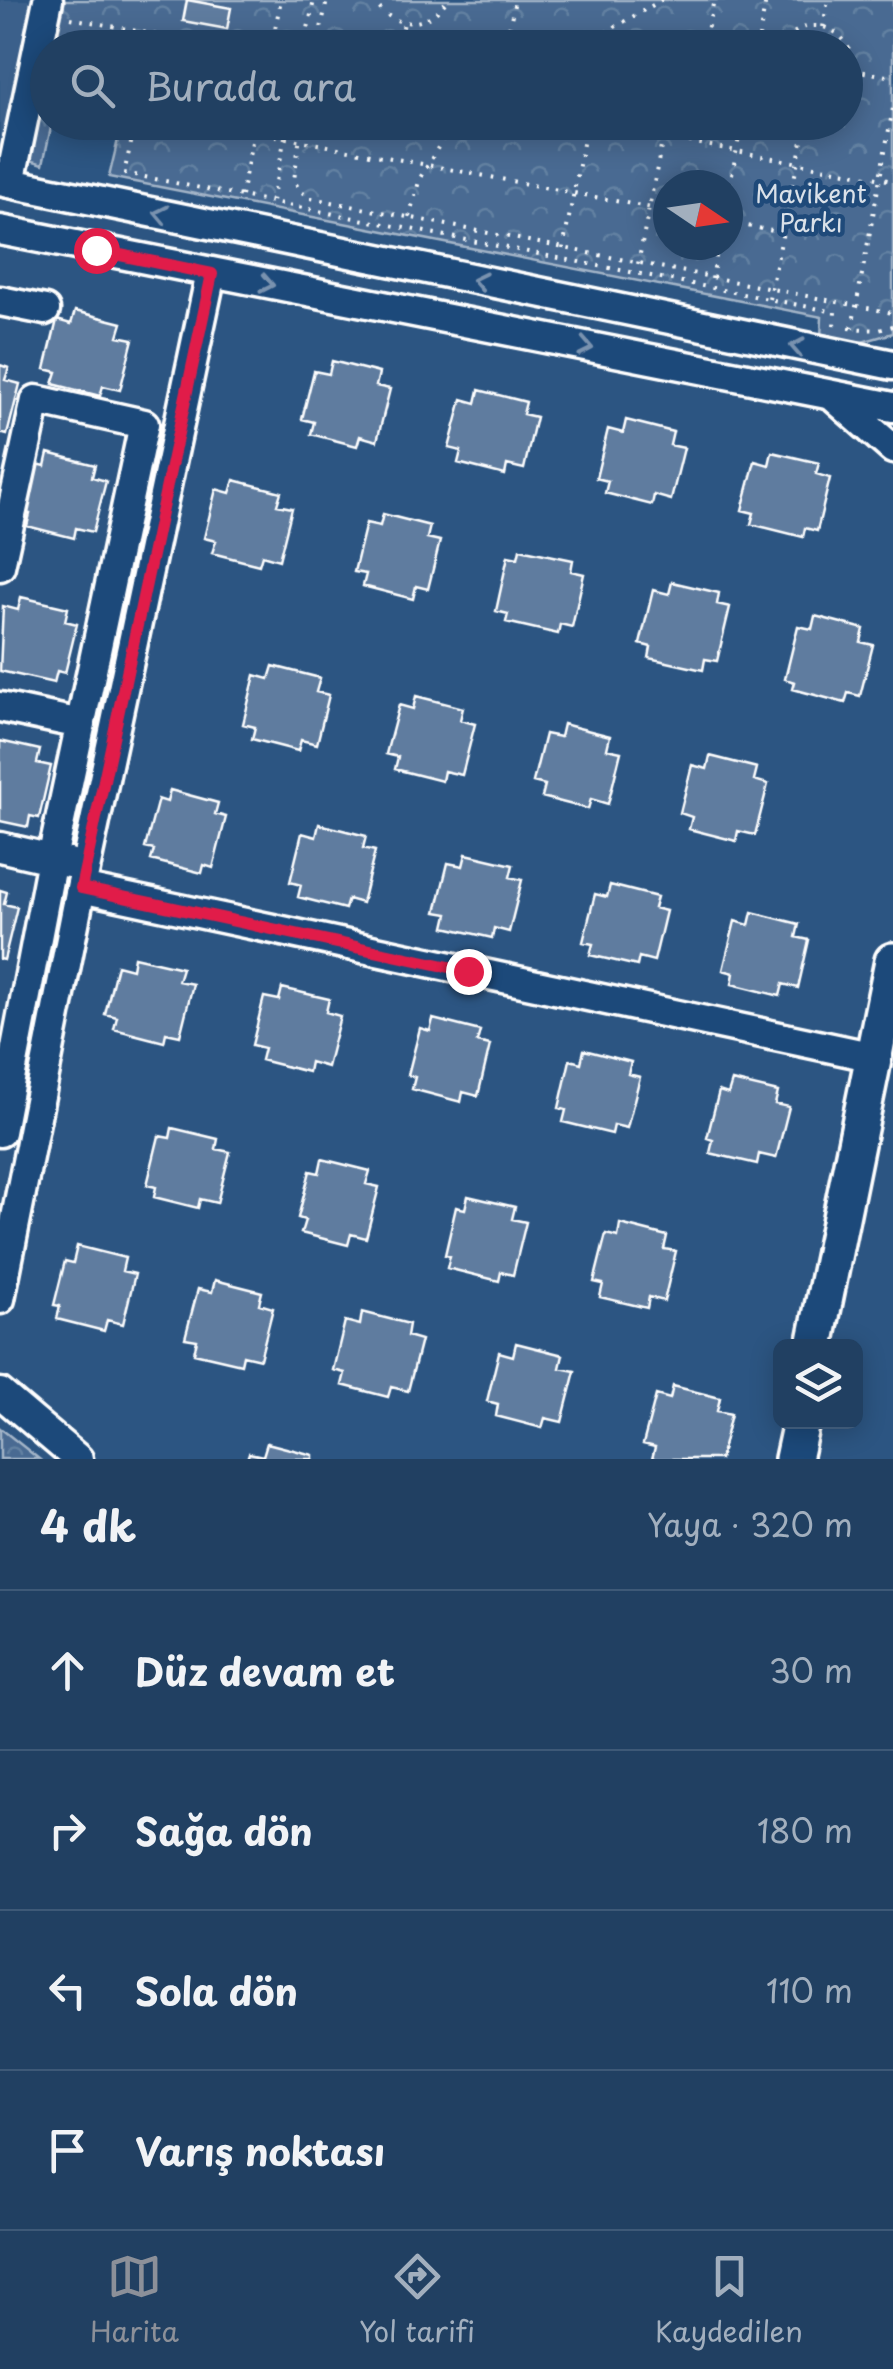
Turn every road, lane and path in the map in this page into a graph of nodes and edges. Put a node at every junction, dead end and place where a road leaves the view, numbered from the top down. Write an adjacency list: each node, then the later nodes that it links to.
1 (281, 0): 15 (path)
2 (314, 0): 16 (path)
3 (327, 0): 17 (path)
4 (374, 0): 12 (path)
5 (447, 0): 12 (path)
6 (513, 0): 19 (path)
7 (662, 0): 20 (path)
8 (714, 0): 21 (path)
9 (766, 0): 22 (path)
10 (828, 0): 13 (path)
11 (58, 8): 14 (path)
12 (404, 23): 18 (path)
13 (823, 27): 23 (path); 24 (path)
14 (136, 30)
15 (275, 30)
16 (308, 30)
17 (321, 30)
18 (402, 30)
19 (508, 30)
20 (610, 30)
21 (707, 30)
22 (760, 30)
23 (798, 30)
24 (829, 30)
25 (863, 72): 26 (path)
26 (893, 78)
27 (30, 100): 47 (street)
28 (893, 108): 45 (path)
29 (132, 140): 49 (path)
30 (253, 140): 49 (path)
31 (285, 140): 50 (path)
32 (292, 140): 39 (path)
33 (441, 140): 43 (path)
34 (584, 140): 48 (path)
35 (662, 140): 51 (path)
36 (676, 140): 40 (path)
37 (738, 140): 41 (path)
38 (802, 140): 42 (path)
39 (299, 141): 43 (path); 53 (path)
40 (681, 141): 41 (path)
41 (736, 152): 42 (path); 44 (path)
42 (797, 163): 45 (path); 56 (path)
43 (426, 165): 48 (path); 53 (path)
44 (733, 170)
45 (880, 179): 46 (path); 65 (path)
46 (893, 181)
47 (5, 182): 71 (street, one-way to 47)
48 (574, 193): 51 (path); 57 (path)
49 (241, 196): 50 (path)
50 (272, 202): 63 (path)
51 (649, 207): 52 (path); 59 (path)
52 (653, 208)
53 (409, 218): 57 (path)
54 (743, 225): 56 (path)
55 (0, 230): 60 (street)
56 (783, 233): 62 (path)
57 (564, 249): 59 (path)
58 (715, 260): 61 (path)
59 (638, 264): 61 (path)
60 (212, 274): 73 (street, one-way to 73); 82 (street)
61 (712, 279): 62 (path)
62 (771, 291): 63 (path); 65 (path)
63 (769, 300): 69 (path)
64 (0, 301): 66 (street)
65 (856, 308): 67 (path); 69 (path)
66 (45, 310)
67 (893, 313)
68 (893, 326): 69 (path)
69 (852, 328)
70 (893, 340): 71 (street)
71 (845, 356): 72 (street)
72 (893, 365)
73 (831, 395): 74 (street); 75 (street)
74 (893, 407)
75 (893, 449)
76 (10, 471): 77 (street); 79 (street)
77 (0, 566)
78 (0, 707): 79 (street)
79 (81, 724): 81 (street)
80 (0, 847): 81 (street)
81 (52, 859): 82 (street); 85 (street)
82 (83, 877): 84 (street); 86 (street)
83 (893, 961): 84 (main road)
84 (874, 1056): 87 (main road)
85 (0, 1132)
86 (0, 1300)
87 (816, 1339)
88 (0, 1393): 90 (street)
89 (800, 1429): 91 (main road)
90 (78, 1459)
91 (794, 1459)

